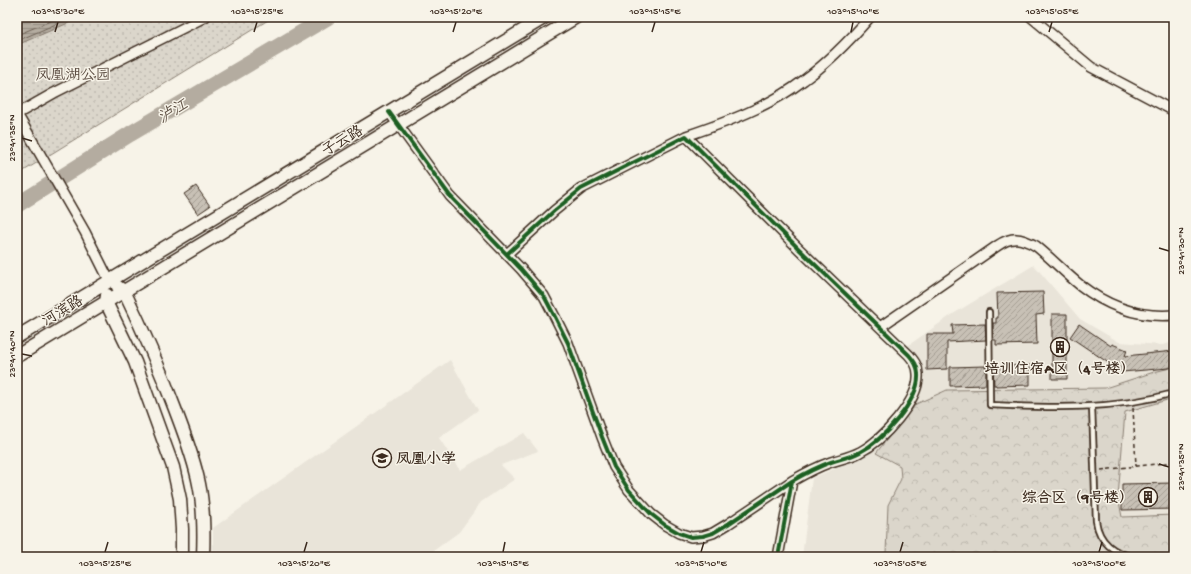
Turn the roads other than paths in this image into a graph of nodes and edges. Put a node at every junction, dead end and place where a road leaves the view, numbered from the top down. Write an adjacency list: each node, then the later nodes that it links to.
1 (205, 17): 8 (street)
2 (545, 17): 7 (main road, 子云路)
3 (576, 17): 9 (main road, 子云路)
4 (870, 17): 10 (street)
5 (1031, 17): 6 (street)
6 (1174, 111)
7 (389, 112): 9 (street); 12 (main road, 子云路)
8 (17, 114): 12 (street)
9 (398, 125): 11 (street); 13 (main road, 子云路)
10 (686, 136): 11 (street); 17 (street)
11 (507, 254): 22 (street)
12 (109, 280): 13 (main road); 14 (main road); 18 (main road, 河滨路)
13 (124, 291): 14 (main road, 河滨路); 24 (main road)
14 (106, 302): 19 (main road, 河滨路); 23 (main road)
15 (989, 312): 21 (lane)
16 (1174, 315): 17 (street)
17 (880, 327): 22 (street)
18 (17, 337)
19 (17, 356)
20 (1174, 393): 21 (lane)
21 (1092, 406): 26 (lane)
22 (792, 481): 25 (street)
23 (182, 557)
24 (203, 557)
25 (778, 557)
26 (1135, 557)

